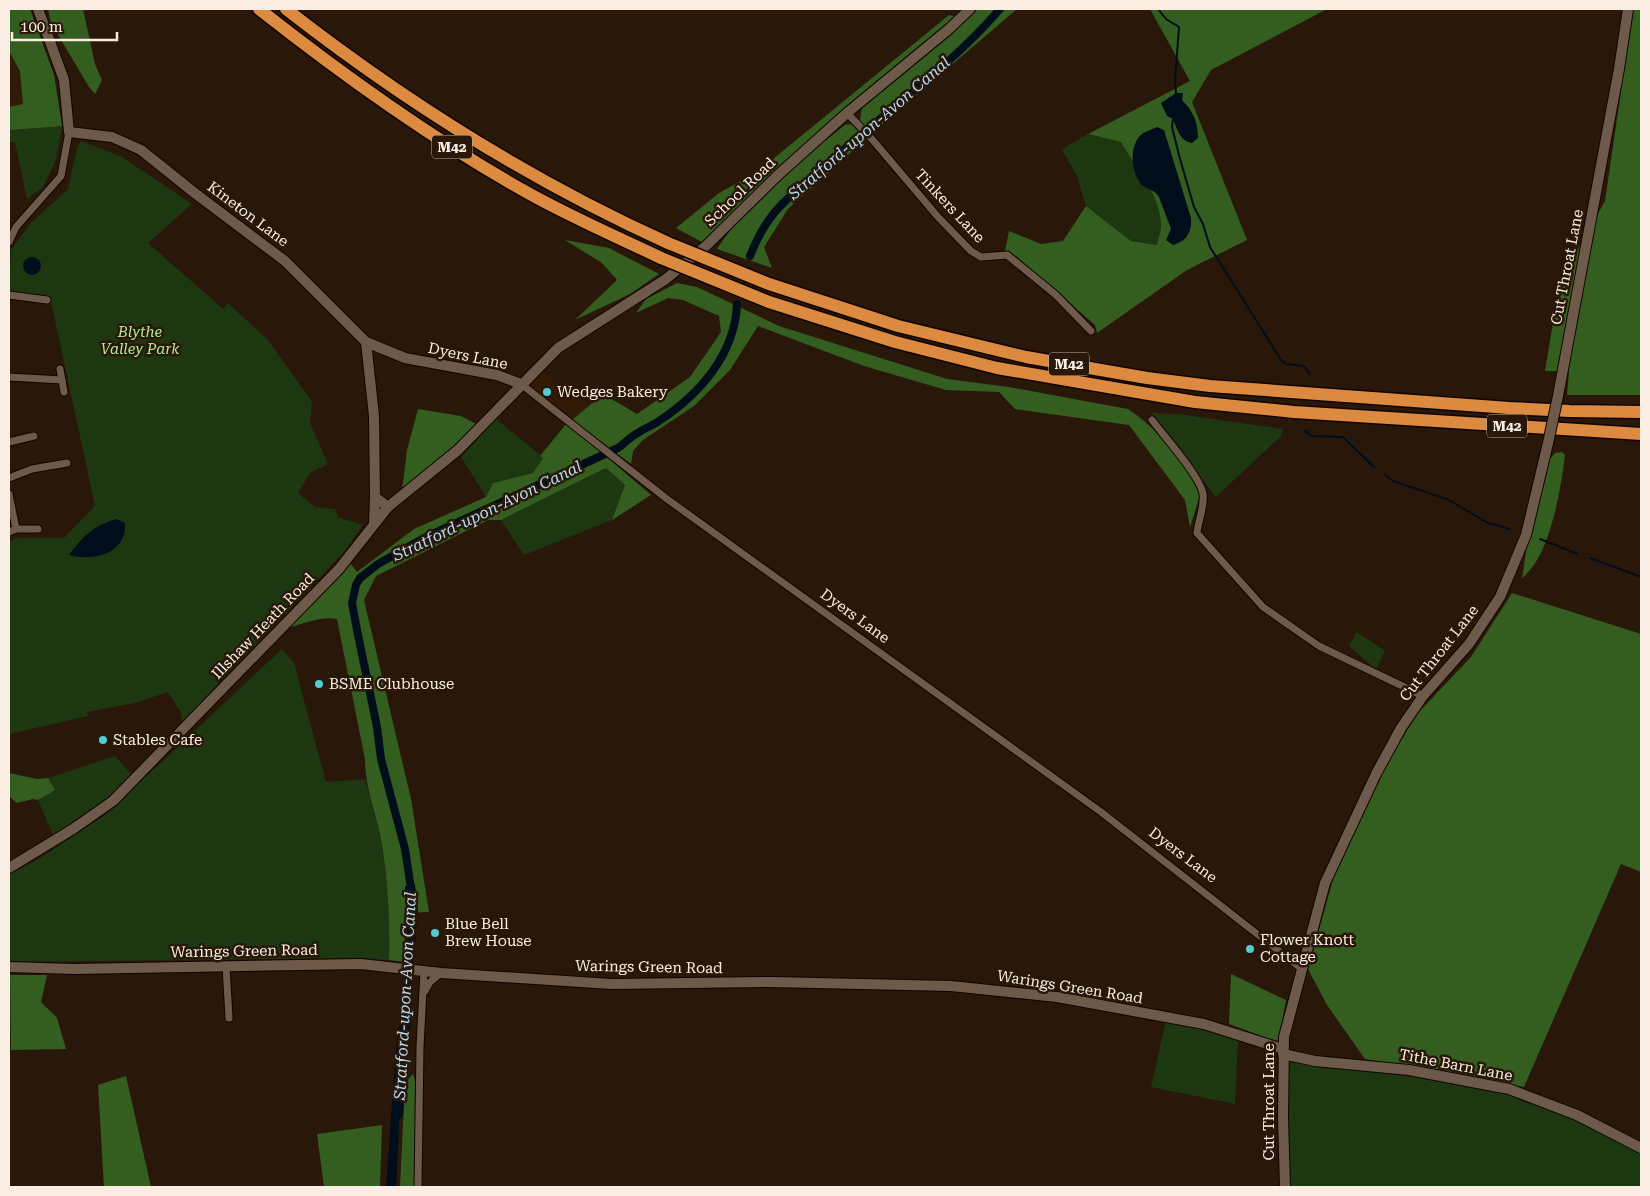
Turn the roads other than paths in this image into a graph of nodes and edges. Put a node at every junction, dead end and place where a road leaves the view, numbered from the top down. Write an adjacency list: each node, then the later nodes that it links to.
1 (38, 9): 7 (street)
2 (259, 9): 20 (highway, M42, bridge)
3 (286, 9): 18 (highway, M42, bridge)
4 (970, 9): 6 (street, School Road)
5 (1628, 9): 32 (street, Cut Throat Lane, bridge)
6 (847, 113): 11 (street, Tinkers Lane); 16 (street, School Road)
7 (69, 132): 8 (street); 12 (street, Kineton Lane)
8 (9, 242)
9 (9, 295): 10 (street)
10 (47, 300)
11 (1091, 331)
12 (366, 342): 16 (street, Dyers Lane); 26 (street)
13 (60, 369): 15 (street)
14 (9, 377): 15 (street)
15 (62, 380): 17 (street)
16 (521, 384): 27 (street, Illshaw Heath Road); 36 (street, Dyers Lane)
17 (64, 392)
18 (1641, 412)
19 (1152, 420): 32 (street)
20 (1641, 434)
21 (34, 436): 22 (street)
22 (9, 442)
23 (67, 463): 24 (street)
24 (9, 478)
25 (9, 494): 29 (street)
26 (375, 497): 27 (street); 28 (street)
27 (388, 507): 28 (street, Illshaw Heath Road)
28 (374, 523): 33 (street, Illshaw Heath Road)
29 (16, 529): 30 (street); 31 (street)
30 (38, 529)
31 (9, 532)
32 (1423, 696): 36 (street, Cut Throat Lane)
33 (9, 868)
34 (226, 966): 35 (street, Warings Green Road); 37 (street, Warings Green Road); 40 (street)
35 (9, 967)
36 (1302, 969): 41 (street, Cut Throat Lane)
37 (420, 971): 38 (street, Warings Green Road); 39 (street)
38 (441, 973): 39 (street); 41 (street, Warings Green Road)
39 (424, 993): 43 (street)
40 (228, 1018)
41 (1283, 1051): 42 (street, Tithe Barn Lane); 44 (street, Cut Throat Lane)
42 (1641, 1148)
43 (418, 1187)
44 (1285, 1187)

